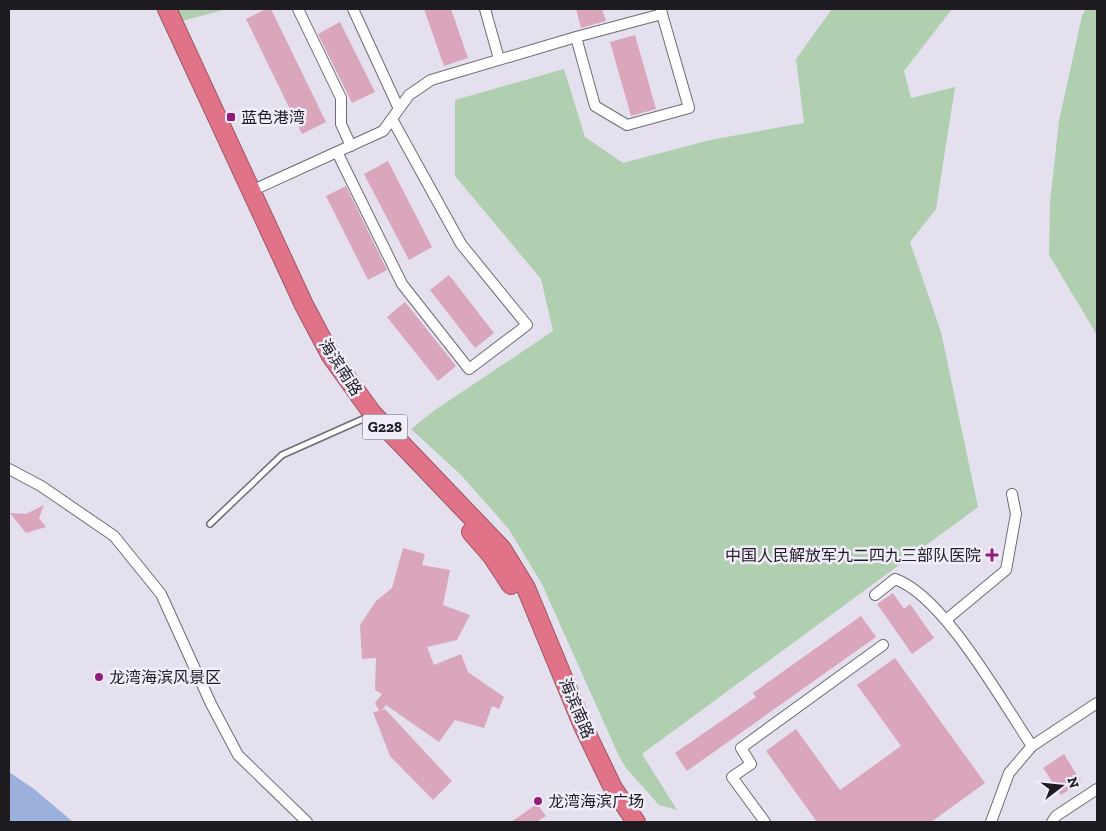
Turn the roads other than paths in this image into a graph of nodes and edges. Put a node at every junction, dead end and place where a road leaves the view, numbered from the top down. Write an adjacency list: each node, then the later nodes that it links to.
1 (154, 9): 14 (highway, 海滨南路 / G228)
2 (166, 9): 13 (highway, 海滨南路 / G228)
3 (298, 9): 11 (street)
4 (353, 9): 9 (street)
5 (485, 9): 8 (street)
6 (662, 11): 7 (street); 7 (street)
7 (576, 37): 8 (street)
8 (499, 59): 9 (street)
9 (399, 109): 10 (street)
10 (392, 118): 11 (street); 12 (street)
11 (351, 146): 12 (street)
12 (337, 152): 13 (street)
13 (251, 191): 26 (highway, 海滨南路 / G228)
14 (362, 419): 17 (lane); 25 (highway, 海滨南路 / G228)
15 (9, 470): 24 (street)
16 (1012, 494): 19 (street)
17 (210, 524)
18 (875, 595): 19 (street)
19 (947, 619): 22 (street)
20 (883, 645): 27 (street)
21 (1097, 703): 22 (street)
22 (1032, 746): 28 (street)
23 (1097, 789): 29 (street)
24 (306, 822)
25 (622, 822)
26 (636, 822)
27 (765, 822)
28 (990, 822)
29 (1052, 822)

